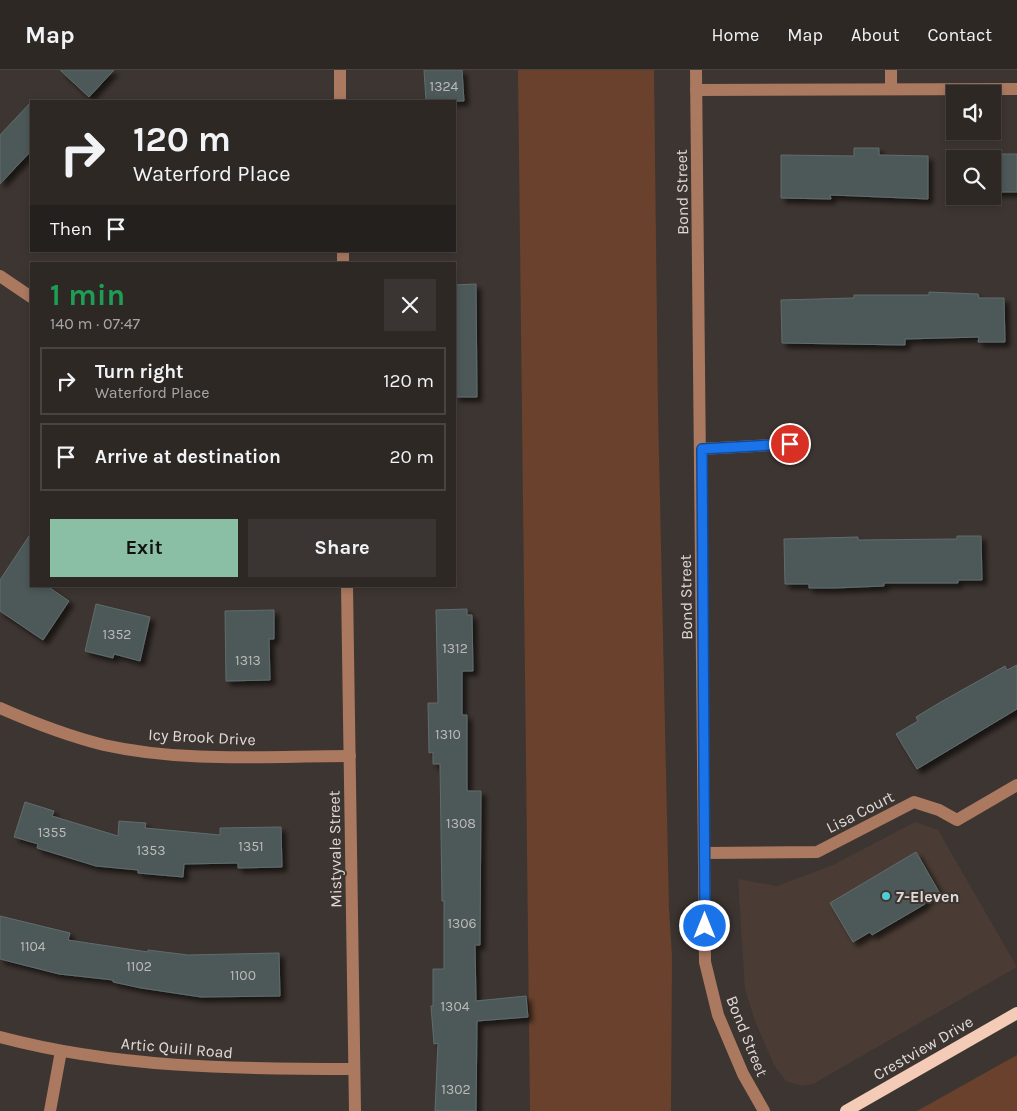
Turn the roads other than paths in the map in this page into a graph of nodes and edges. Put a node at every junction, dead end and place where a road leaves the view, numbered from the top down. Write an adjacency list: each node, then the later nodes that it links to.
1 (340, 70): 7 (street)
2 (696, 70): 6 (street, Bond Street)
3 (891, 70): 4 (street)
4 (892, 88): 5 (street); 6 (street)
5 (1017, 89)
6 (696, 90): 11 (street, Bond Street)
7 (340, 100)
8 (0, 276): 9 (street)
9 (30, 296)
10 (790, 444): 11 (street)
11 (702, 449): 16 (street, Bond Street)
12 (347, 587): 14 (street, Mistyvale Street)
13 (0, 708): 14 (street, Icy Brook Drive)
14 (350, 756): 20 (street, Mistyvale Street)
15 (1017, 785): 16 (street, Lisa Court)
16 (705, 853): 23 (street, Bond Street)
17 (1017, 1013): 24 (main road, Crestview Drive)
18 (0, 1037): 19 (street, Artic Quill Road)
19 (61, 1051): 20 (street, Artic Quill Road); 21 (street)
20 (354, 1069): 22 (street, Mistyvale Street)
21 (50, 1111)
22 (355, 1111)
23 (764, 1111)
24 (846, 1111)

